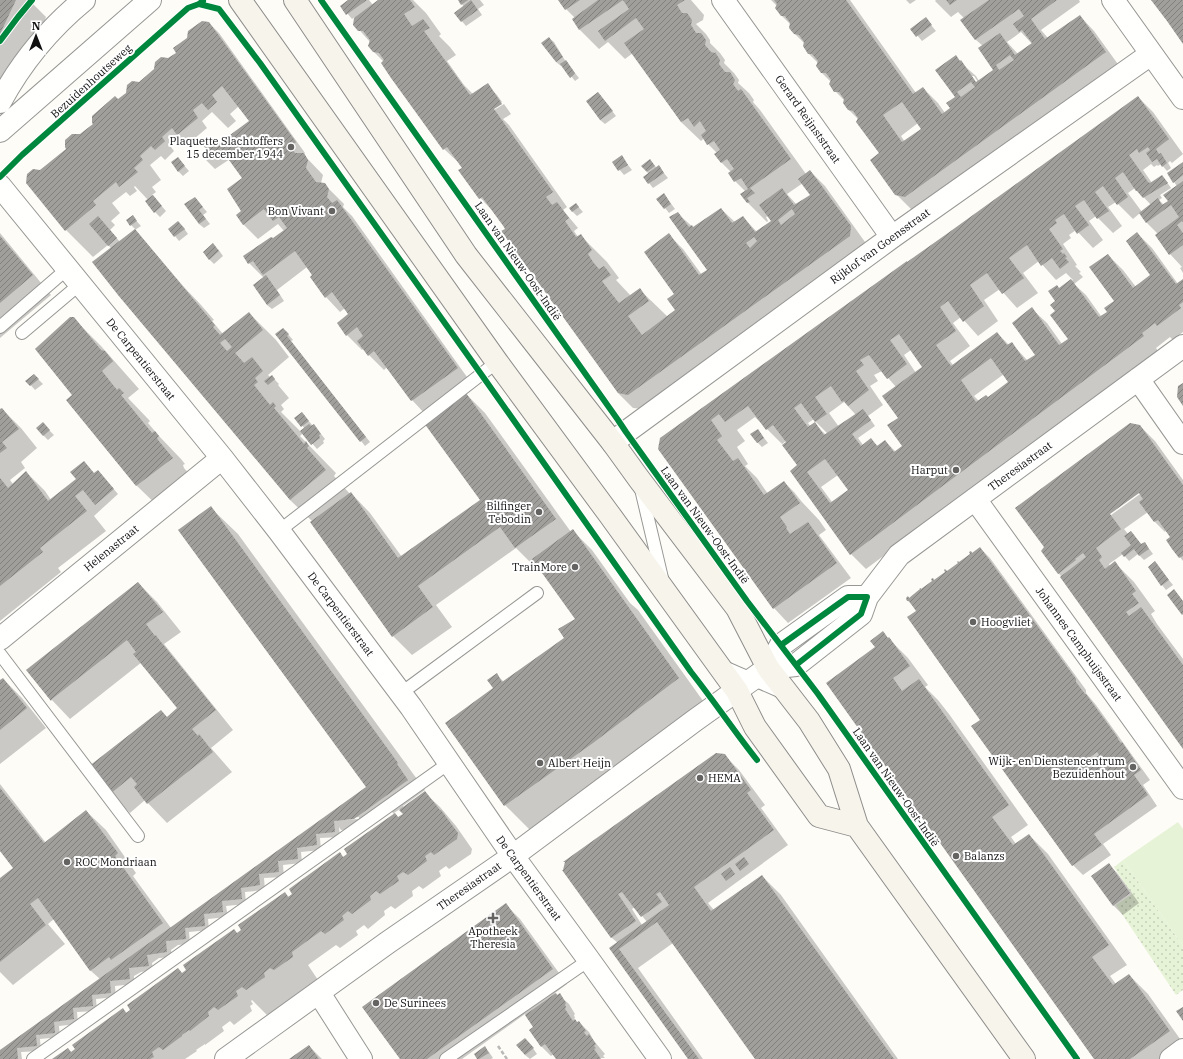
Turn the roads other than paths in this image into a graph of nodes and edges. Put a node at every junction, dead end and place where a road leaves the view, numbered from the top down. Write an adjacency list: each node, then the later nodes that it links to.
1 (84, 0): 9 (street)
2 (150, 0): 10 (street, Bezuidenhoutseweg)
3 (240, 0): 17 (main road)
4 (295, 0): 19 (main road)
5 (723, 0): 12 (street, Gerard Reijnststraat)
6 (1113, 0): 7 (street)
7 (1151, 54): 8 (street); 12 (street, Rijklof van Goensstraat)
8 (1183, 98)
9 (0, 102)
10 (0, 131)
11 (0, 186): 13 (street, De Carpentierstraat)
12 (892, 237): 19 (street, Rijklof van Goensstraat)
13 (74, 276): 14 (lane); 15 (lane); 21 (street, De Carpentierstraat)
14 (0, 327)
15 (22, 334)
16 (1183, 346): 18 (street, Theresiastraat)
17 (497, 362): 24 (lane); 25 (main road)
18 (1138, 379): 20 (street); 23 (street, Theresiastraat)
19 (613, 443): 22 (main road)
20 (1183, 443)
21 (222, 458): 24 (street, De Carpentierstraat); 27 (street, Helenastraat)
22 (639, 479): 25 (lane); 29 (main road)
23 (975, 499): 29 (street, Theresiastraat); 32 (street, Johannes Camphuijsstraat)
24 (279, 531): 30 (street, De Carpentierstraat)
25 (665, 591): 29 (main road)
26 (537, 593): 30 (lane)
27 (0, 639)
28 (0, 654): 34 (lane)
29 (752, 679): 33 (main road); 33 (main road); 35 (street, Theresiastraat)
30 (405, 701): 31 (street, De Carpentierstraat)
31 (449, 763): 35 (street, De Carpentierstraat); 39 (lane)
32 (1183, 788)
33 (857, 826): 44 (main road)
34 (138, 836)
35 (513, 856): 36 (street, De Carpentierstraat); 37 (street, Theresiastraat)
36 (590, 960): 42 (lane); 43 (street, De Carpentierstraat)
37 (318, 993): 40 (street, Theresiastraat); 41 (street)
38 (1183, 1050): 45 (street)
39 (33, 1059)
40 (226, 1059)
41 (361, 1059)
42 (446, 1059)
43 (660, 1059)
44 (1024, 1059)
45 (1171, 1059)

